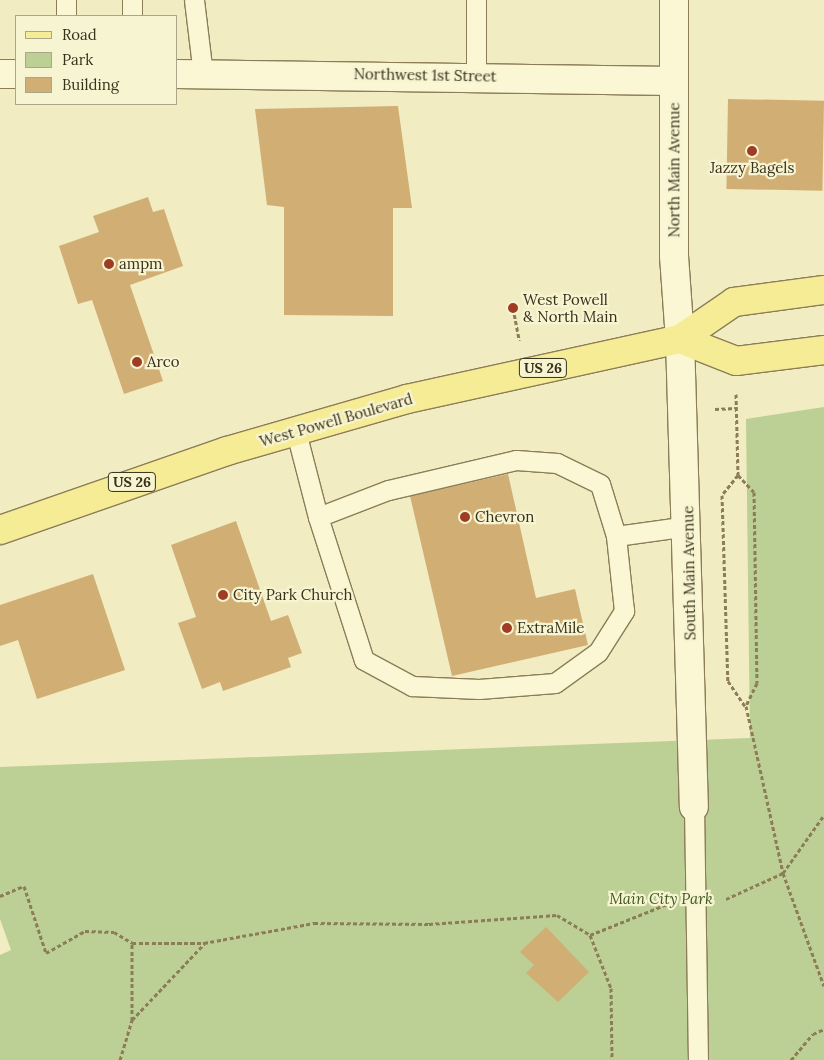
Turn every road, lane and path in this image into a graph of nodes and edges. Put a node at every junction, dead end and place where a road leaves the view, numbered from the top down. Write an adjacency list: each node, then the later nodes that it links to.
1 (66, 0): 6 (lane)
2 (132, 0): 7 (lane)
3 (194, 0): 11 (lane)
4 (476, 0): 12 (lane)
5 (674, 0): 13 (street, North Main Avenue)
6 (66, 15)
7 (132, 15)
8 (0, 74): 9 (street)
9 (15, 74)
10 (178, 74): 11 (street, Northwest 1st Street)
11 (203, 74): 12 (street, Northwest 1st Street)
12 (476, 75): 13 (street, Northwest 1st Street)
13 (674, 81): 15 (street, North Main Avenue)
14 (824, 290): 15 (main road, US 26)
15 (680, 339): 17 (main road); 18 (main road, West Powell Boulevard / US 26); 21 (street, South Main Avenue)
16 (824, 350): 17 (main road)
17 (736, 361): 19 (path)
18 (296, 432): 20 (lane); 22 (main road, West Powell Boulevard / US 26)
19 (738, 475): 24 (path); 24 (path)
20 (318, 517): 23 (lane); 23 (lane)
21 (688, 526): 23 (lane); 25 (street, South Main Avenue)
22 (0, 530)
23 (616, 536)
24 (746, 706): 27 (path)
25 (694, 807): 29 (lane)
26 (824, 815): 27 (path)
27 (783, 873): 29 (path); 33 (path)
28 (0, 896): 31 (path)
29 (695, 902): 30 (path); 38 (lane)
30 (590, 935): 32 (path); 37 (path)
31 (132, 943): 32 (path); 34 (path)
32 (204, 944): 34 (path)
33 (824, 986)
34 (132, 1020): 36 (path)
35 (824, 1029): 39 (path)
36 (120, 1060)
37 (612, 1060)
38 (698, 1060)
39 (791, 1060)

